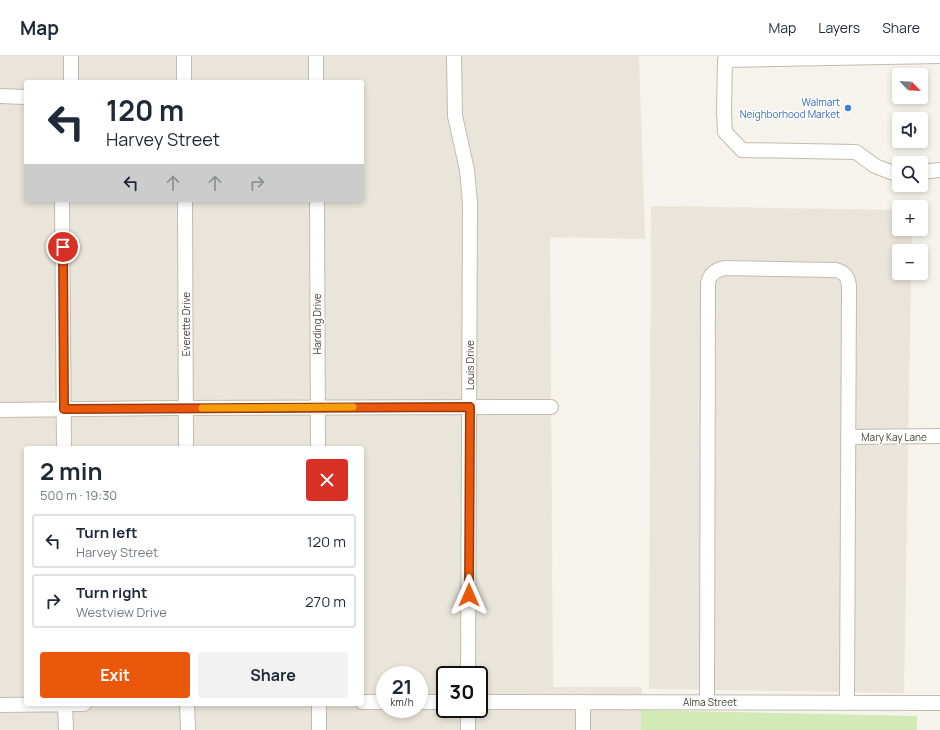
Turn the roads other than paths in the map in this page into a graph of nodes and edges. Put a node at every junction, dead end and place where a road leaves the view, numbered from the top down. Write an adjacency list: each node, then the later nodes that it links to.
1 (71, 56): 6 (street)
2 (184, 56): 7 (street)
3 (316, 56): 8 (street)
4 (454, 56): 17 (street, Louis Drive)
5 (940, 56): 13 (street)
6 (71, 80)
7 (184, 80)
8 (316, 80)
9 (0, 96): 10 (street)
10 (24, 97)
11 (940, 170): 12 (street)
12 (928, 171)
13 (892, 172)
14 (62, 202): 21 (street)
15 (185, 202): 19 (street, Everette Drive)
16 (317, 202): 20 (street, Harding Drive)
17 (470, 407): 18 (street); 20 (street); 28 (street, Louis Drive)
18 (551, 407)
19 (186, 408): 20 (street); 21 (street); 26 (street, Everette Drive)
20 (318, 408): 27 (street, Harding Drive)
21 (64, 409): 22 (street); 25 (street)
22 (0, 410)
23 (940, 436): 24 (street, Mary Kay Lane)
24 (848, 438): 33 (street); 34 (street)
25 (64, 446)
26 (186, 446)
27 (318, 446)
28 (468, 666)
29 (364, 702): 30 (street)
30 (376, 702)
31 (488, 702): 32 (street, Alma Street)
32 (583, 702): 33 (street, Alma Street); 46 (street)
33 (707, 702): 34 (street, Alma Street)
34 (847, 703): 35 (street, Alma Street)
35 (940, 703)
36 (0, 705): 37 (street)
37 (24, 705)
38 (65, 706): 42 (street)
39 (187, 706): 43 (street)
40 (319, 706): 44 (street)
41 (468, 718): 45 (street)
42 (66, 730)
43 (188, 730)
44 (319, 730)
45 (468, 730)
46 (583, 730)

